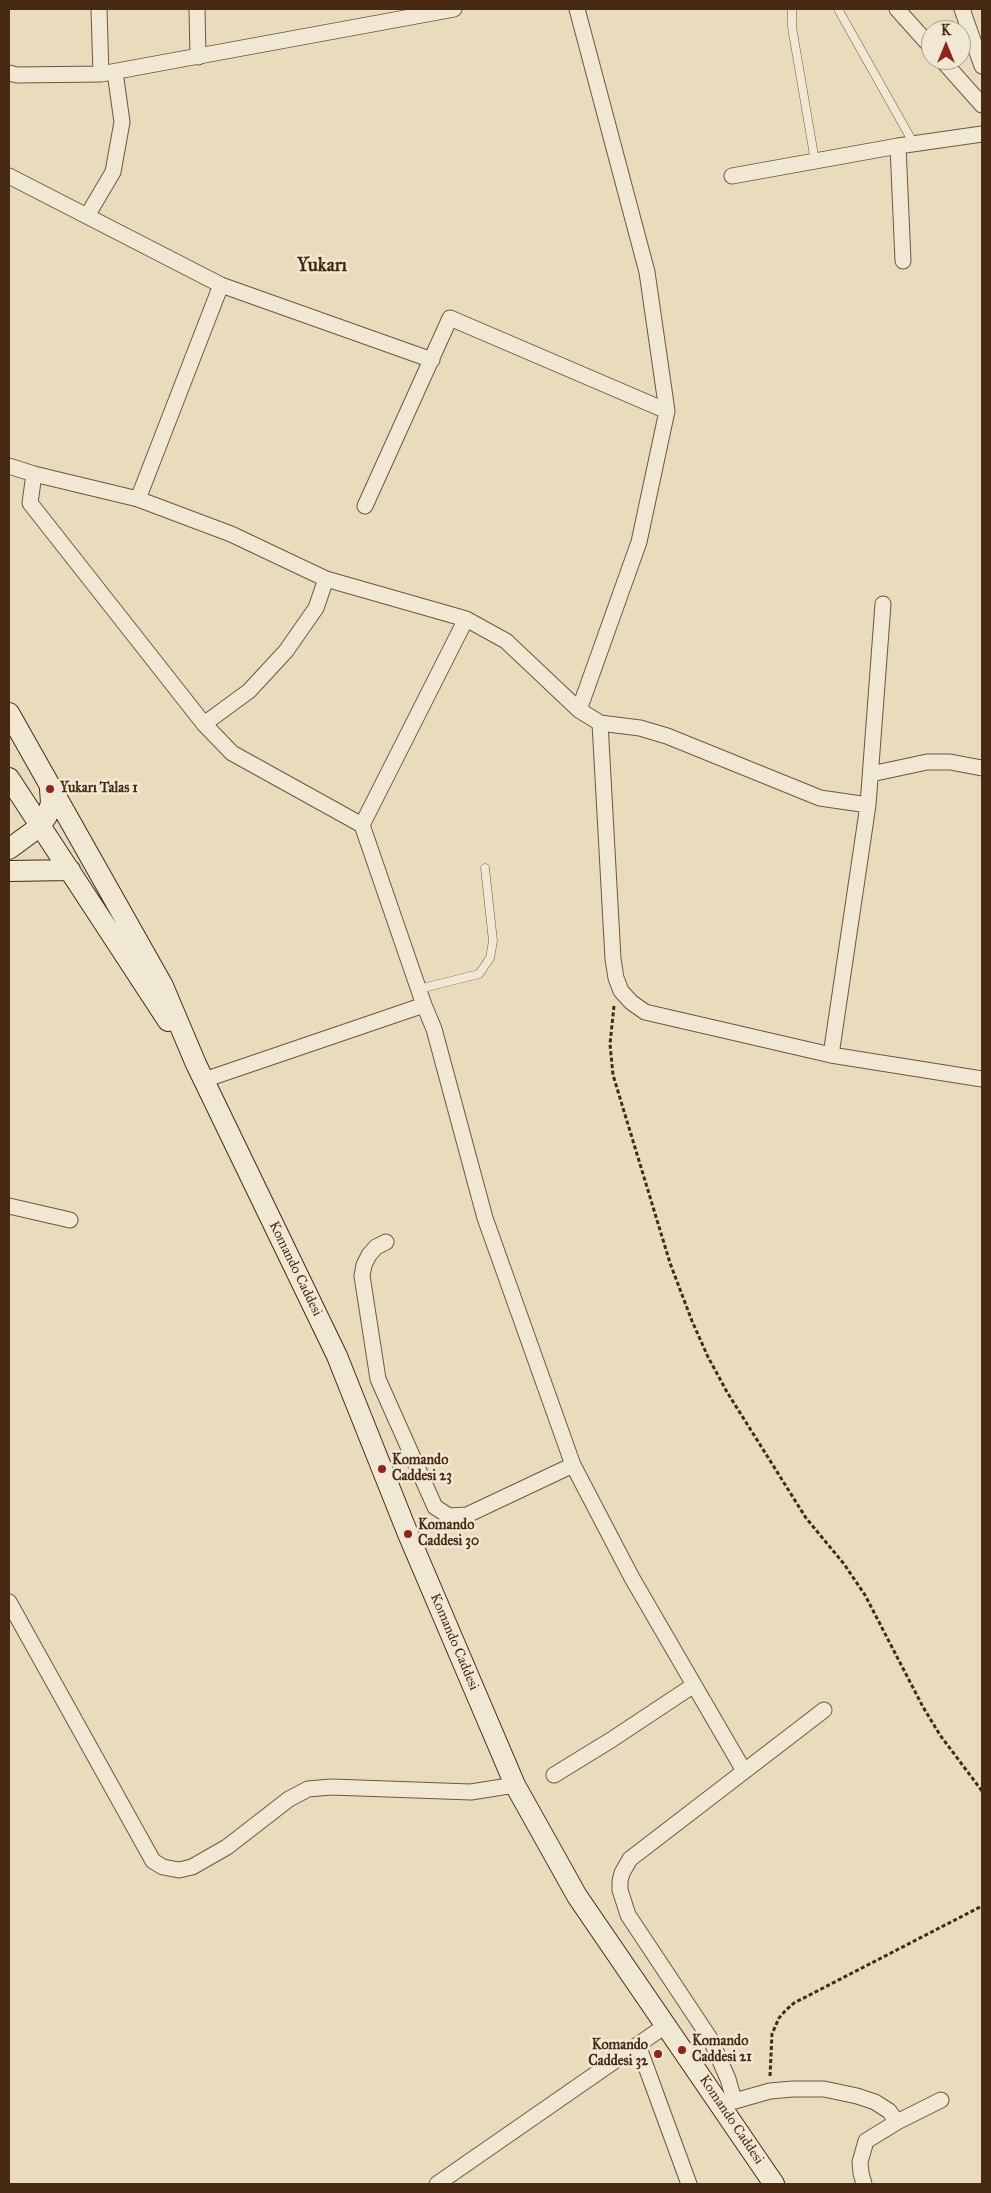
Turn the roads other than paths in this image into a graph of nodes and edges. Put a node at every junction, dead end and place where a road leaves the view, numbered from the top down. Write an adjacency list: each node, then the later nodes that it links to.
1 (99, 9): 14 (street)
2 (197, 9): 10 (street)
3 (454, 9): 10 (street)
4 (577, 9): 26 (street)
5 (792, 9): 19 (lane)
6 (838, 9): 17 (lane)
7 (897, 9): 9 (street)
8 (962, 9): 11 (street)
9 (921, 36)
10 (198, 57): 14 (street)
11 (982, 66)
12 (951, 70): 15 (street)
13 (9, 73): 14 (street)
14 (108, 73): 22 (street)
15 (982, 105)
16 (982, 134): 17 (street)
17 (914, 144): 18 (street)
18 (898, 146): 19 (street); 23 (street)
19 (815, 161): 21 (street)
20 (9, 176): 22 (street)
21 (732, 176)
22 (87, 216): 24 (street)
23 (903, 261)
24 (220, 285): 25 (street); 29 (street)
25 (432, 360): 26 (street); 30 (street)
26 (667, 411): 34 (street)
27 (9, 466): 28 (street)
28 (34, 474): 29 (street); 37 (street)
29 (138, 499): 31 (street)
30 (365, 506)
31 (326, 579): 33 (street); 37 (street)
32 (883, 604): 39 (street)
33 (466, 619): 34 (street); 43 (street)
34 (579, 710): 36 (street)
35 (9, 713): 41 (street)
36 (600, 723): 42 (street); 51 (street)
37 (204, 724): 43 (street)
38 (982, 768): 39 (street)
39 (871, 774): 42 (street)
40 (10, 783): 41 (street); 44 (street)
41 (50, 789): 44 (street); 52 (street)
42 (868, 805): 51 (street)
43 (362, 825): 49 (street)
44 (39, 827): 45 (street); 47 (street)
45 (9, 849)
46 (485, 868): 49 (lane)
47 (70, 870): 48 (street); 52 (street)
48 (9, 871)
49 (419, 989): 50 (street)
50 (424, 1005): 52 (street); 57 (street)
51 (831, 1055): 53 (street)
52 (200, 1072): 63 (street, Komando Caddesi)
53 (982, 1079)
54 (9, 1206): 55 (street)
55 (70, 1220)
56 (386, 1242): 57 (street)
57 (573, 1465): 59 (street)
58 (9, 1602): 63 (street)
59 (694, 1686): 61 (street); 62 (street)
60 (824, 1710): 61 (street)
61 (744, 1771): 67 (street)
62 (554, 1775)
63 (515, 1785): 64 (street, Komando Caddesi)
64 (665, 2026): 65 (street); 67 (street, Komando Caddesi)
65 (638, 2045): 69 (street); 70 (street)
66 (941, 2100): 68 (street)
67 (727, 2103): 68 (street); 71 (street, Komando Caddesi)
68 (897, 2122): 72 (street)
69 (436, 2184)
70 (689, 2184)
71 (774, 2184)
72 (864, 2184)

